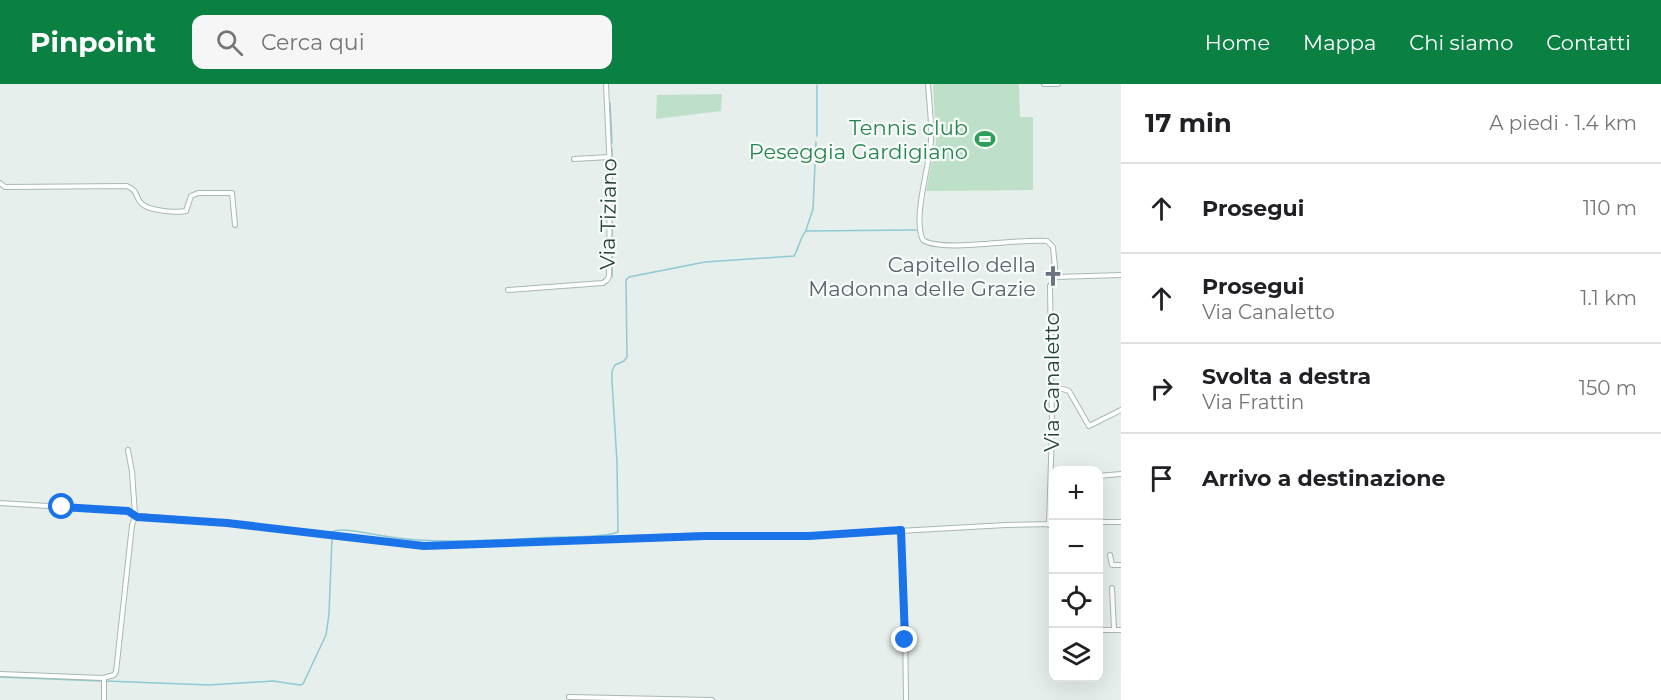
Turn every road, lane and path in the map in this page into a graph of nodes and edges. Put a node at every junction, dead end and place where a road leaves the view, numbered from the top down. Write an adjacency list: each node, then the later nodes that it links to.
1 (606, 84): 5 (street, Via Tiziano)
2 (928, 84): 10 (street, Via Canaletto)
3 (1044, 84): 4 (street)
4 (1059, 84)
5 (609, 157): 6 (street); 11 (street, Via Tiziano)
6 (574, 159)
7 (0, 183): 8 (street)
8 (235, 225)
9 (1121, 275): 10 (street)
10 (1056, 277): 12 (street, Via Canaletto)
11 (508, 290)
12 (1052, 389): 13 (street); 19 (street, Via Canaletto)
13 (1121, 410)
14 (128, 450): 18 (street)
15 (1121, 474): 16 (street)
16 (1103, 476)
17 (0, 503): 18 (street, Via Canaletto)
18 (136, 516): 23 (street, Via Canaletto); 31 (street)
19 (1051, 520)
20 (1103, 522): 21 (street)
21 (1121, 522)
22 (1049, 524): 23 (street, Via Canaletto)
23 (901, 530): 35 (street)
24 (1110, 555): 25 (street)
25 (1121, 564)
26 (1112, 588): 28 (street)
27 (1103, 630): 28 (street)
28 (1114, 630): 29 (street)
29 (1121, 630)
30 (0, 674): 31 (street)
31 (104, 678): 33 (street)
32 (569, 697): 34 (street)
33 (104, 700)
34 (712, 700)
35 (906, 700)

